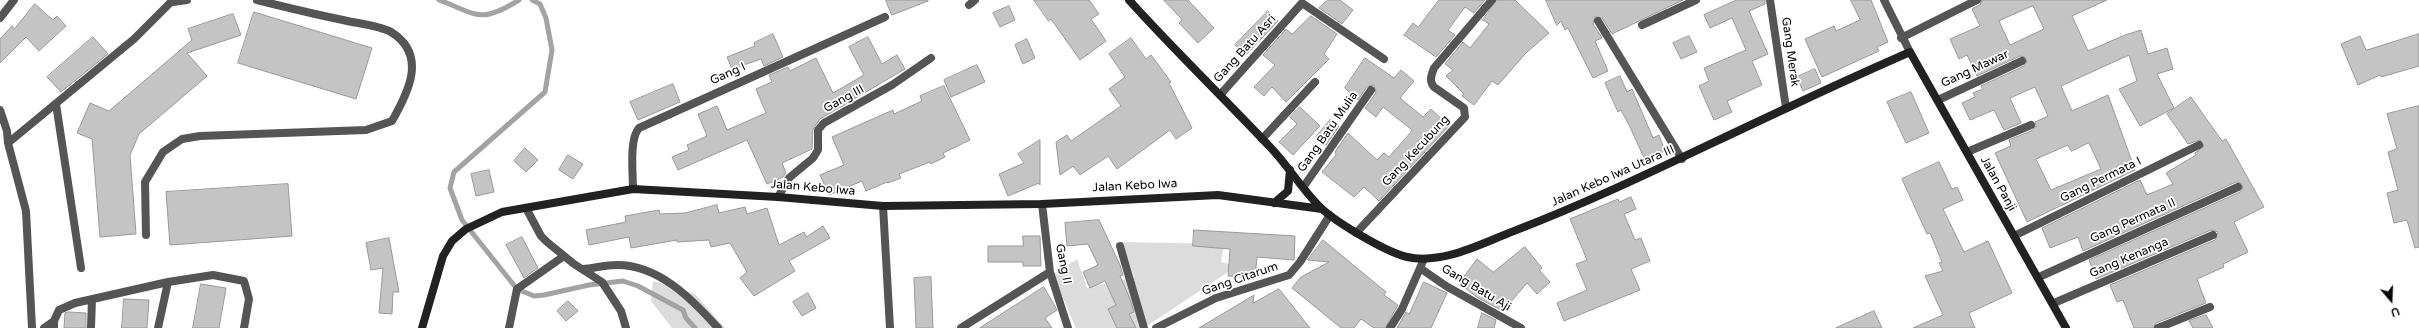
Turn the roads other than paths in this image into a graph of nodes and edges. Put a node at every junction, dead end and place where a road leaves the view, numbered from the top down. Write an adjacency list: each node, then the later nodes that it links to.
1 (14, 0): 12 (street)
2 (187, 0): 10 (street)
3 (257, 0): 45 (street)
4 (1129, 0): 22 (street)
5 (1492, 0): 44 (street, Gang Kecubung)
6 (1696, 0): 14 (street)
7 (1770, 0): 25 (street, Gang Merak)
8 (1884, 0): 15 (street)
9 (1977, 0): 15 (street)
10 (173, 1): 24 (street)
11 (884, 17): 36 (street, Gang I)
12 (0, 18)
13 (1598, 21): 32 (street)
14 (1642, 26)
15 (1901, 38): 16 (street)
16 (1910, 52): 23 (street, Jalan Panji); 25 (street, Jalan Kebo Iwa Utara III)
17 (931, 58): 37 (street, Gang III)
18 (1384, 59): 22 (street, Gang Batu Asri)
19 (2022, 61): 23 (street, Gang Mawar)
20 (1315, 82): 28 (street)
21 (1371, 90): 34 (street, Gang Batu Mulia)
22 (1220, 95): 28 (street)
23 (1938, 100): 31 (street, Jalan Panji)
24 (56, 104): 29 (street); 51 (street)
25 (1786, 108): 32 (street, Jalan Kebo Iwa Utara III)
26 (1, 112): 29 (street)
27 (2031, 125): 31 (street)
28 (1262, 139): 33 (street)
29 (8, 143): 61 (street)
30 (2199, 145): 47 (street, Gang Permata I)
31 (1967, 152): 47 (street, Jalan Panji)
32 (1682, 159): 50 (street, Jalan Kebo Iwa Utara III)
33 (1290, 170): 34 (street, Jalan Kebo Iwa Utara III); 38 (street)
34 (1304, 186): 42 (street, Jalan Kebo Iwa Utara III)
35 (2238, 187): 55 (street, Gang Permata II)
36 (633, 189): 37 (street, Jalan Kebo Iwa); 41 (street, Jalan Kebo Iwa)
37 (778, 197): 40 (street, Jalan Kebo Iwa)
38 (1274, 203): 39 (street, Jalan Kebo Iwa); 42 (street, Jalan Kebo Iwa Utara III)
39 (1042, 204): 40 (street, Jalan Kebo Iwa); 54 (street, Gang II)
40 (883, 206): 70 (street)
41 (526, 208): 49 (street); 66 (street, Jalan Kebo Iwa)
42 (1322, 209): 43 (street, Jalan Kebo Iwa Utara III)
43 (1330, 215): 44 (street, Jalan Kebo Iwa Utara III); 74 (street, Gang Citarum)
44 (1356, 232): 50 (street, Jalan Kebo Iwa Utara III)
45 (146, 235)
46 (2213, 235): 58 (street, Gang Kenanga)
47 (2014, 236): 55 (street, Jalan Panji)
48 (1120, 246): 73 (street)
49 (564, 256): 53 (street); 67 (street)
50 (1424, 259): 52 (street)
51 (81, 268)
52 (1420, 268): 75 (street); 76 (street, Gang Batu Aji)
53 (583, 269): 68 (street); 69 (street)
54 (1050, 272): 71 (street); 72 (street, Gang II)
55 (2039, 277): 58 (street, Jalan Panji)
56 (168, 282): 57 (street); 64 (street); 65 (street)
57 (92, 299): 60 (street); 63 (street)
58 (2054, 303): 77 (street, Jalan Panji)
59 (2210, 307): 78 (street)
60 (54, 324): 62 (street)
61 (32, 328)
62 (44, 328)
63 (91, 328)
64 (158, 328)
65 (244, 328)
66 (422, 328)
67 (509, 328)
68 (626, 328)
69 (718, 328)
70 (890, 328)
71 (961, 328)
72 (1068, 328)
73 (1144, 328)
74 (1156, 328)
75 (1390, 328)
76 (1521, 328)
77 (2066, 328)
78 (2158, 328)

